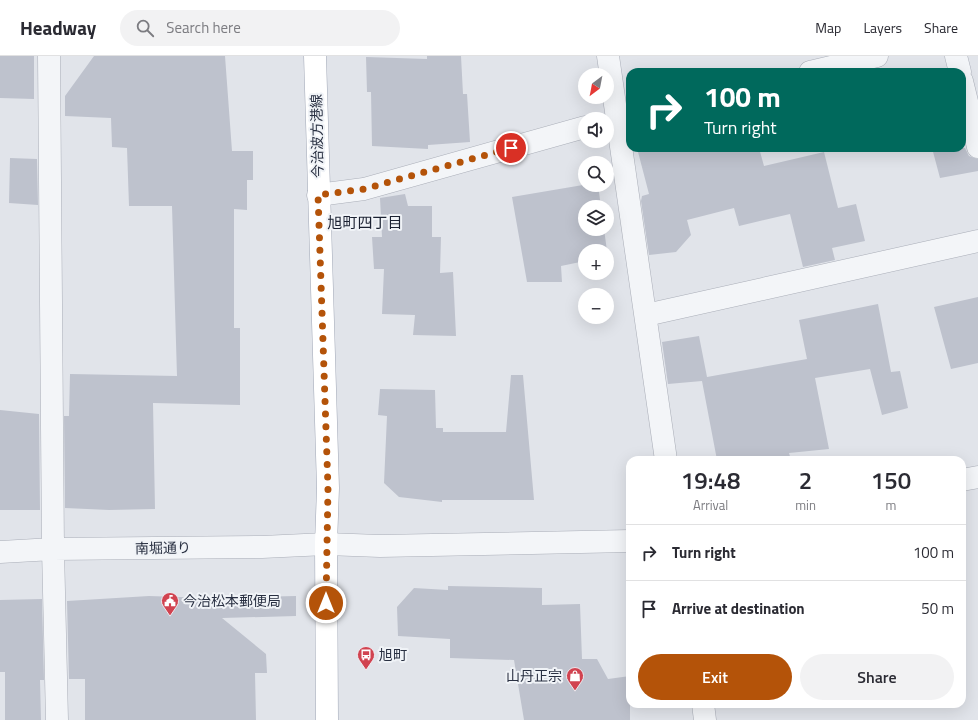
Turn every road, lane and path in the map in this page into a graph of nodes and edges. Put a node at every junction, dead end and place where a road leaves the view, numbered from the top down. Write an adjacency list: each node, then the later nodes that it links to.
1 (50, 56): 20 (street)
2 (315, 56): 12 (main road, 今治波方港線)
3 (608, 56): 9 (street)
4 (877, 56): 6 (street)
5 (956, 56): 7 (street)
6 (827, 68)
7 (959, 68)
8 (966, 98): 11 (street)
9 (618, 118): 14 (street)
10 (578, 129): 12 (street)
11 (978, 148)
12 (318, 195): 19 (main road, 今治波方港線)
13 (978, 241): 14 (street)
14 (646, 315): 15 (street)
15 (665, 456)
16 (978, 477): 17 (street)
17 (966, 479)
18 (626, 541): 19 (street, 南堀通り)
19 (326, 544): 20 (street, 南堀通り); 24 (main road, 今治波方港線)
20 (53, 549): 21 (street, 南堀通り); 23 (street)
21 (0, 552)
22 (704, 708): 25 (street)
23 (57, 720)
24 (327, 720)
25 (705, 720)

